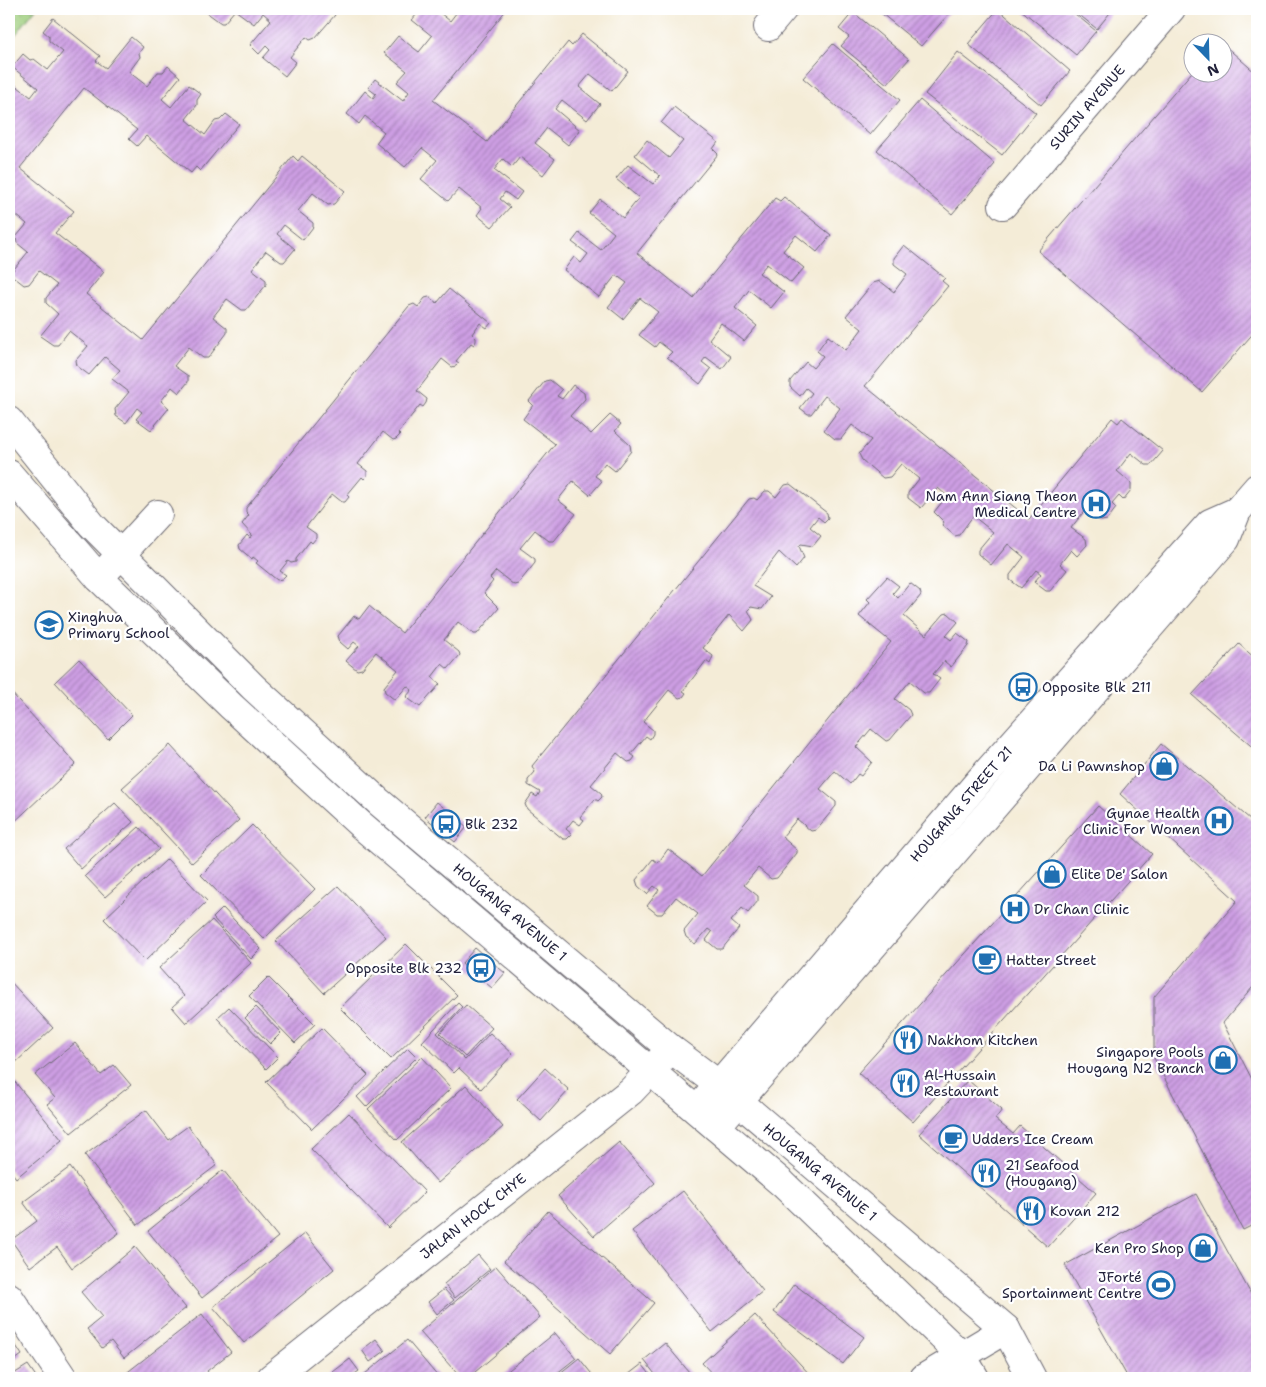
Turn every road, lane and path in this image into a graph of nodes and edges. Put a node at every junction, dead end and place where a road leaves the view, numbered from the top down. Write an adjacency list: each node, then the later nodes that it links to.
1 (1170, 9): 2 (main road, SURIN AVENUE)
2 (1003, 205)
3 (9, 421): 7 (main road, HOUGANG AVENUE 1)
4 (9, 474): 8 (main road)
5 (1257, 488): 11 (main road, HOUGANG STREET 21)
6 (158, 514): 7 (main road)
7 (122, 554): 8 (main road); 9 (main road, HOUGANG AVENUE 1)
8 (99, 578): 10 (main road)
9 (671, 1049): 10 (main road, JALAN HOCK CHYE); 11 (main road, HOUGANG AVENUE 1)
10 (650, 1072): 12 (main road); 17 (main road, JALAN HOCK CHYE)
11 (728, 1093): 12 (main road, HOUGANG STREET 21); 14 (main road, HOUGANG AVENUE 1)
12 (706, 1119): 15 (main road)
13 (9, 1297): 16 (main road)
14 (1006, 1329): 15 (main road); 19 (main road, HOUGANG AVENUE 1)
15 (969, 1367): 18 (main road)
16 (63, 1378)
17 (271, 1378)
18 (924, 1378)
19 (1032, 1378)

